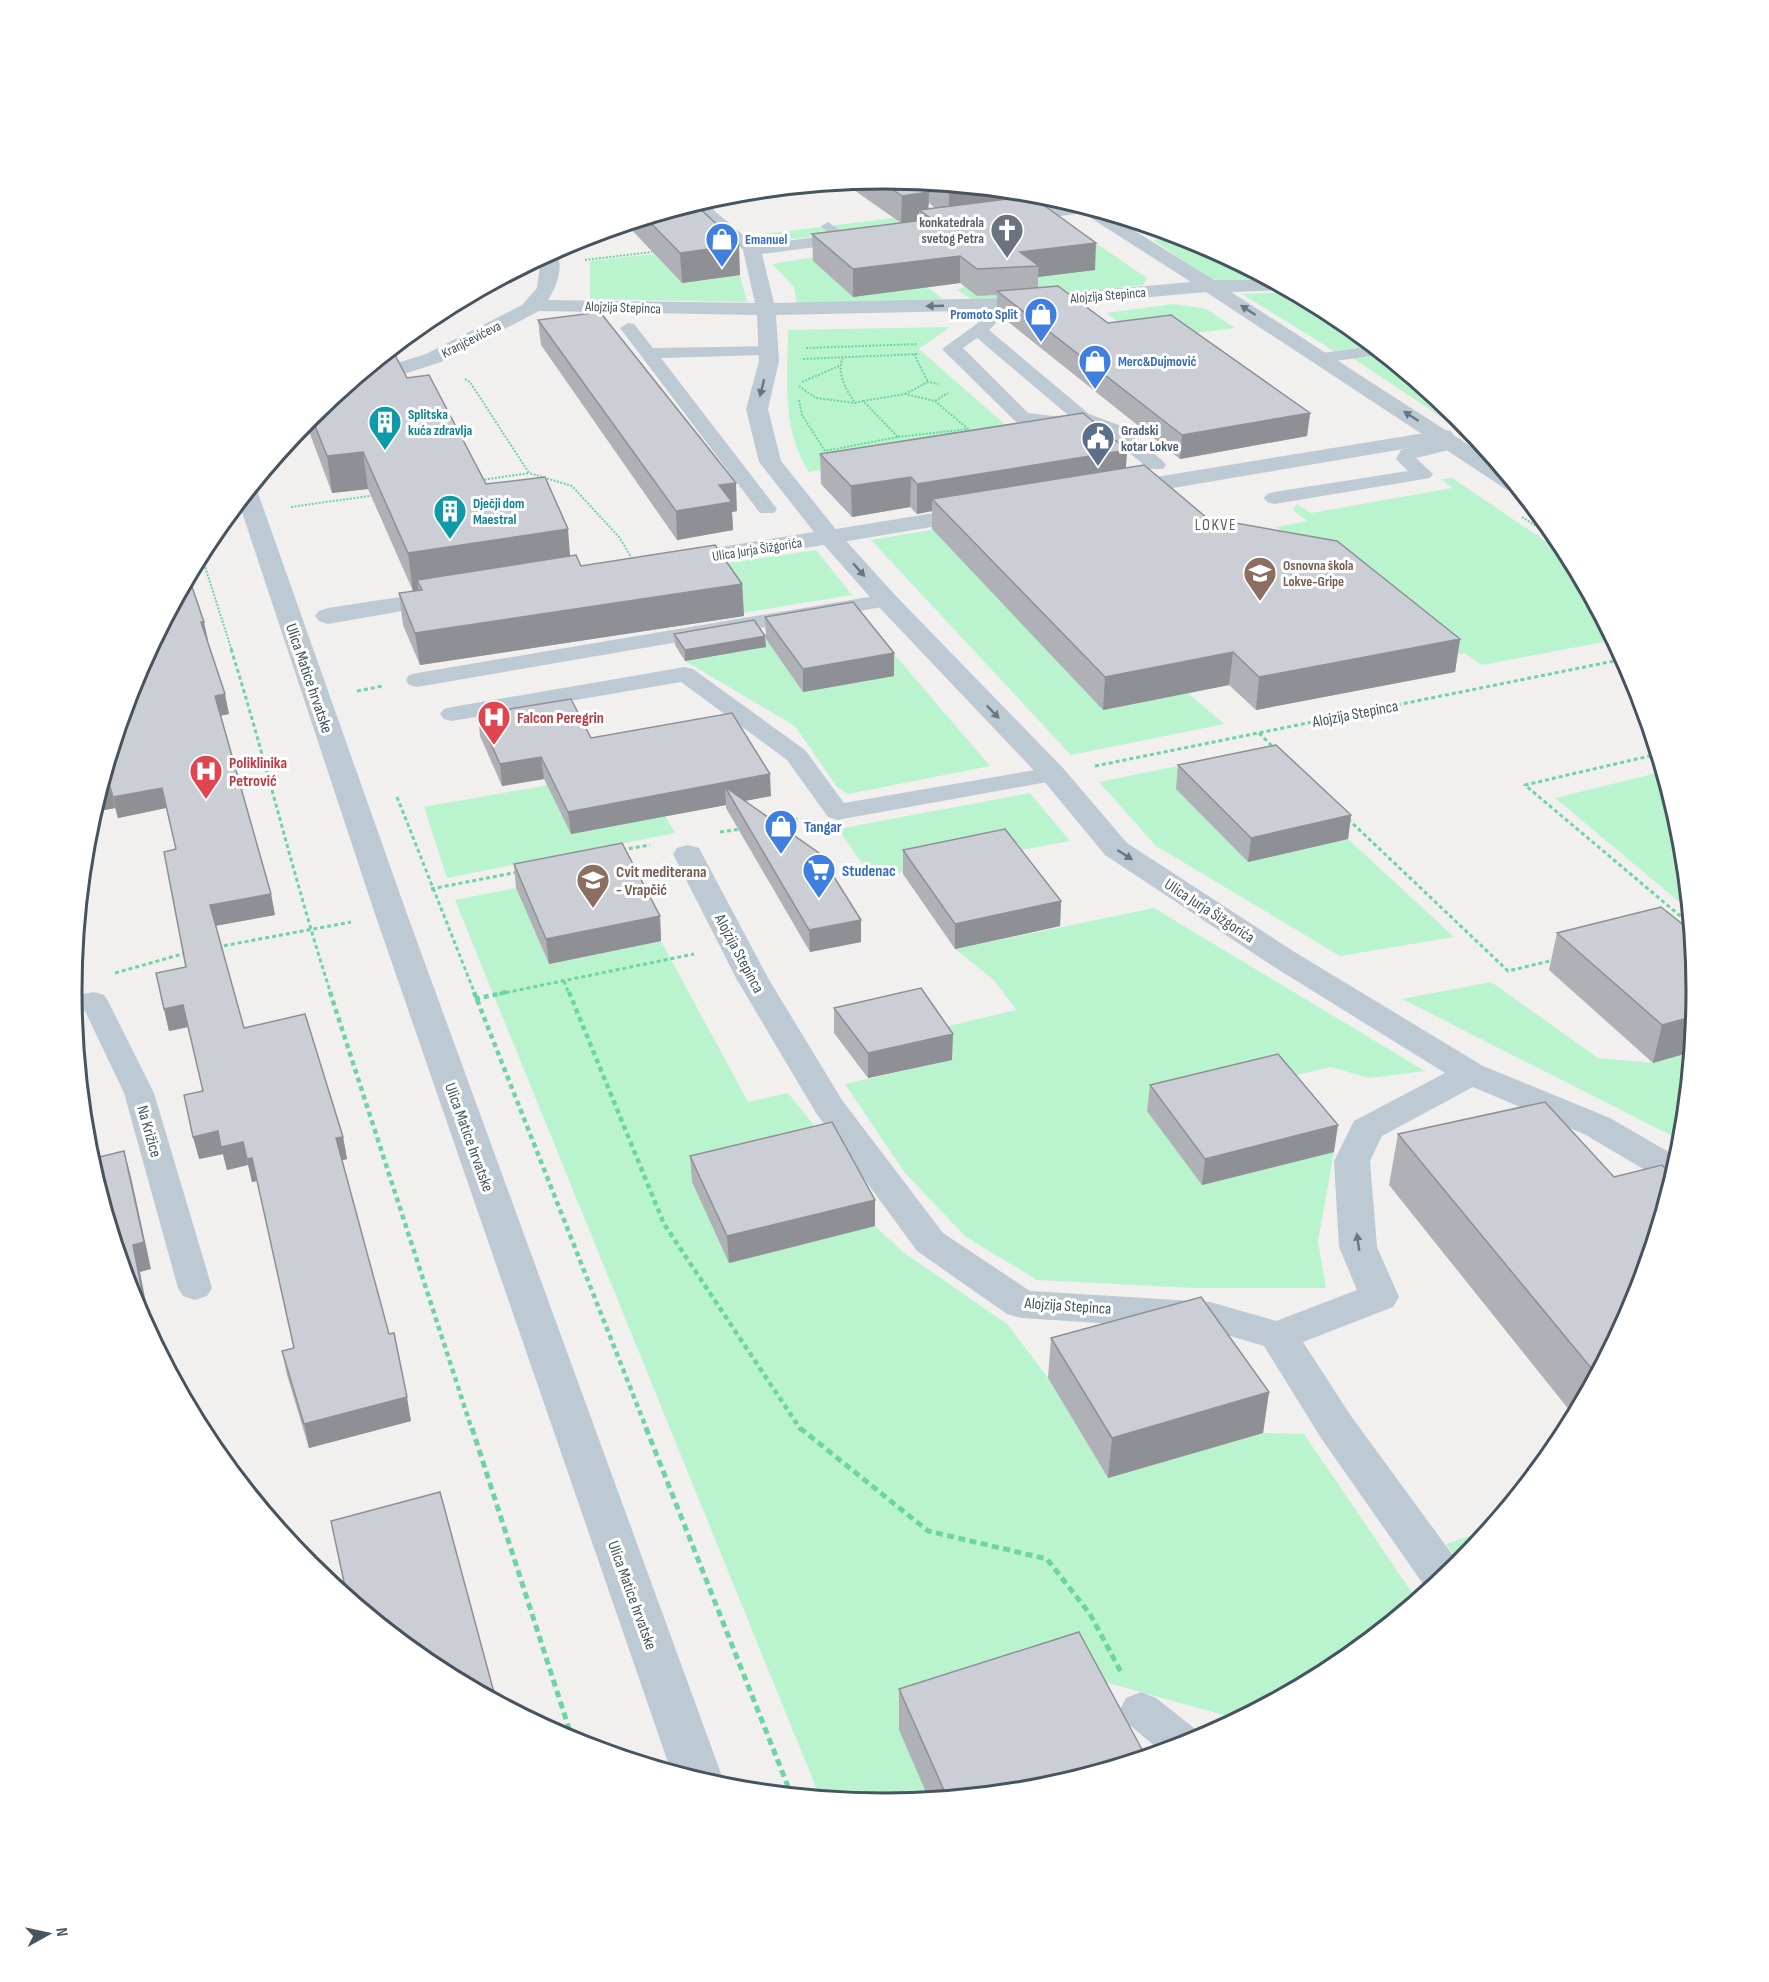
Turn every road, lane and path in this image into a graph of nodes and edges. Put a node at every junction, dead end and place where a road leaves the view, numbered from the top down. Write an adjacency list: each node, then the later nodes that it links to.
1 (705, 210): 8 (lane)
2 (1068, 210): 3 (street)
3 (993, 219)
4 (1107, 221): 12 (street)
5 (828, 226): 7 (lane)
6 (875, 235): 7 (street)
7 (843, 239): 8 (street)
8 (752, 250): 16 (street, Ulica Jurja Šižgorića)
9 (652, 252): 10 (path)
10 (584, 261)
11 (551, 262): 14 (street)
12 (1210, 286): 13 (street, Alojzija Stepinca); 15 (street, Alojzija Stepinca); 24 (street, one-way to 12)
13 (1266, 286)
14 (535, 305): 16 (street, Alojzija Stepinca); 27 (street, Kranjčevićeva)
15 (967, 305): 16 (street, Alojzija Stepinca, one-way to 16); 18 (lane)
16 (766, 309): 22 (street, Ulica Jurja Šižgorića)
17 (628, 328): 21 (lane)
18 (978, 330): 19 (lane); 35 (lane)
19 (955, 351): 22 (path); 23 (path); 35 (lane)
20 (1368, 351): 24 (lane)
21 (648, 353): 22 (lane); 47 (lane)
22 (769, 355): 23 (path); 49 (street, Ulica Jurja Šižgorića, one-way to 49)
23 (843, 357): 25 (path)
24 (1322, 358): 37 (street, one-way to 24)
25 (838, 366): 28 (path); 34 (path)
26 (461, 376): 40 (path)
27 (369, 377)
28 (796, 384): 34 (path); 36 (path)
29 (947, 386): 31 (path)
30 (949, 392): 33 (path)
31 (905, 394): 32 (path); 33 (path)
32 (863, 401): 34 (path); 36 (path)
33 (935, 401): 36 (path)
34 (855, 403)
35 (1083, 418): 38 (lane)
36 (898, 437)
37 (1460, 443): 39 (street); 42 (street); 44 (lane)
38 (1156, 465)
39 (1491, 466)
40 (529, 473): 41 (path); 51 (path)
41 (478, 480)
42 (1093, 494)
43 (376, 495): 46 (path)
44 (1274, 498)
45 (250, 501): 91 (street, Ulica Matice hrvatske)
46 (284, 507)
47 (768, 509)
48 (1002, 509): 49 (street)
49 (830, 537): 51 (street, Ulica Jurja Šižgorića); 53 (street, Ulica Jurja Šižgorića, one-way to 53)
50 (205, 566): 74 (path)
51 (638, 567)
52 (466, 594): 54 (street)
53 (885, 600): 57 (lane); 63 (street, Ulica Jurja Šižgorića, one-way to 63)
54 (328, 616)
55 (1615, 661): 60 (path, Alojzija Stepinca)
56 (353, 680): 58 (path)
57 (417, 680)
58 (361, 702)
59 (452, 714): 63 (lane)
60 (1259, 733): 62 (path); 63 (path, Alojzija Stepinca)
61 (1651, 756): 71 (path)
62 (1284, 757)
63 (1053, 774): 83 (street, Ulica Jurja Šižgorića, one-way to 83)
64 (394, 790): 70 (path)
65 (1342, 813): 78 (path)
66 (622, 851): 67 (path)
67 (610, 853)
68 (688, 854): 75 (street, Alojzija Stepinca)
69 (520, 871): 70 (path)
70 (432, 889): 81 (path)
71 (1683, 919)
72 (1684, 928): 73 (path)
73 (1679, 929)
74 (309, 930): 76 (path); 89 (path)
75 (735, 946): 80 (path); 86 (street, Alojzija Stepinca)
76 (207, 949)
77 (196, 951): 79 (path)
78 (1565, 957)
79 (118, 972)
80 (564, 981): 81 (path); 88 (path)
81 (475, 999): 92 (path)
82 (82, 1003): 85 (lane, Na Križice)
83 (1471, 1074): 84 (street, Ulica Jurja Šižgorića); 86 (street, one-way to 83)
84 (1666, 1167)
85 (195, 1288)
86 (1278, 1336): 87 (street)
87 (1439, 1570)
88 (1141, 1710): 90 (lane)
89 (568, 1728)
90 (1175, 1738)
91 (695, 1770)
92 (788, 1787)

